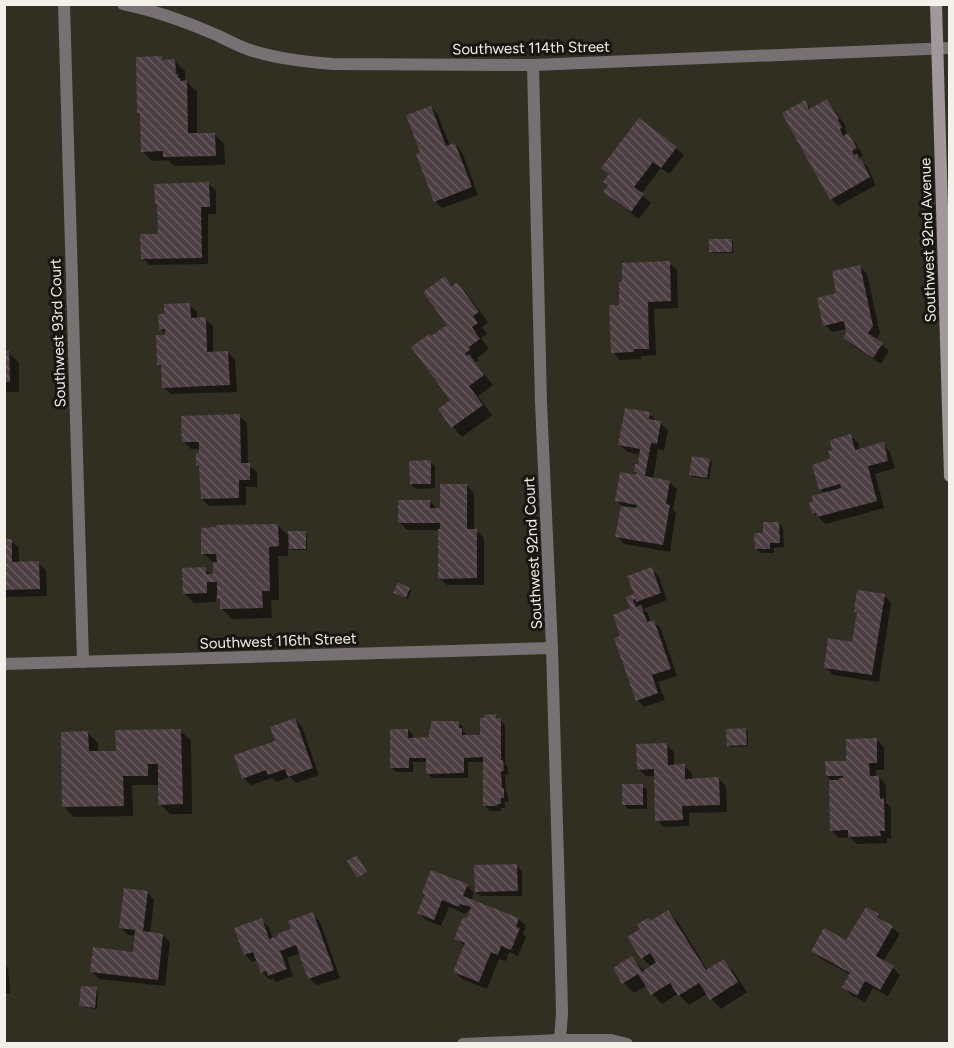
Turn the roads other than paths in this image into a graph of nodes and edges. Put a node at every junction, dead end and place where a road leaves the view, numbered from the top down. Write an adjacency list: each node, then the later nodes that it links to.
1 (64, 4): 9 (street, Southwest 93rd Court)
2 (123, 4): 5 (street, Southwest 114th Street)
3 (936, 4): 4 (street, Southwest 92nd Avenue)
4 (943, 48): 5 (street, Southwest 114th Street); 6 (street, Southwest 92nd Avenue)
5 (533, 65): 8 (street, Southwest 92nd Court)
6 (949, 440): 7 (street, Southwest 92nd Avenue)
7 (950, 476)
8 (552, 648): 9 (street, Southwest 116th Street); 11 (street, Southwest 92nd Court)
9 (83, 662): 10 (street, Southwest 116th Street)
10 (4, 664)
11 (560, 1040): 12 (street); 13 (street)
12 (464, 1044)
13 (627, 1044)

